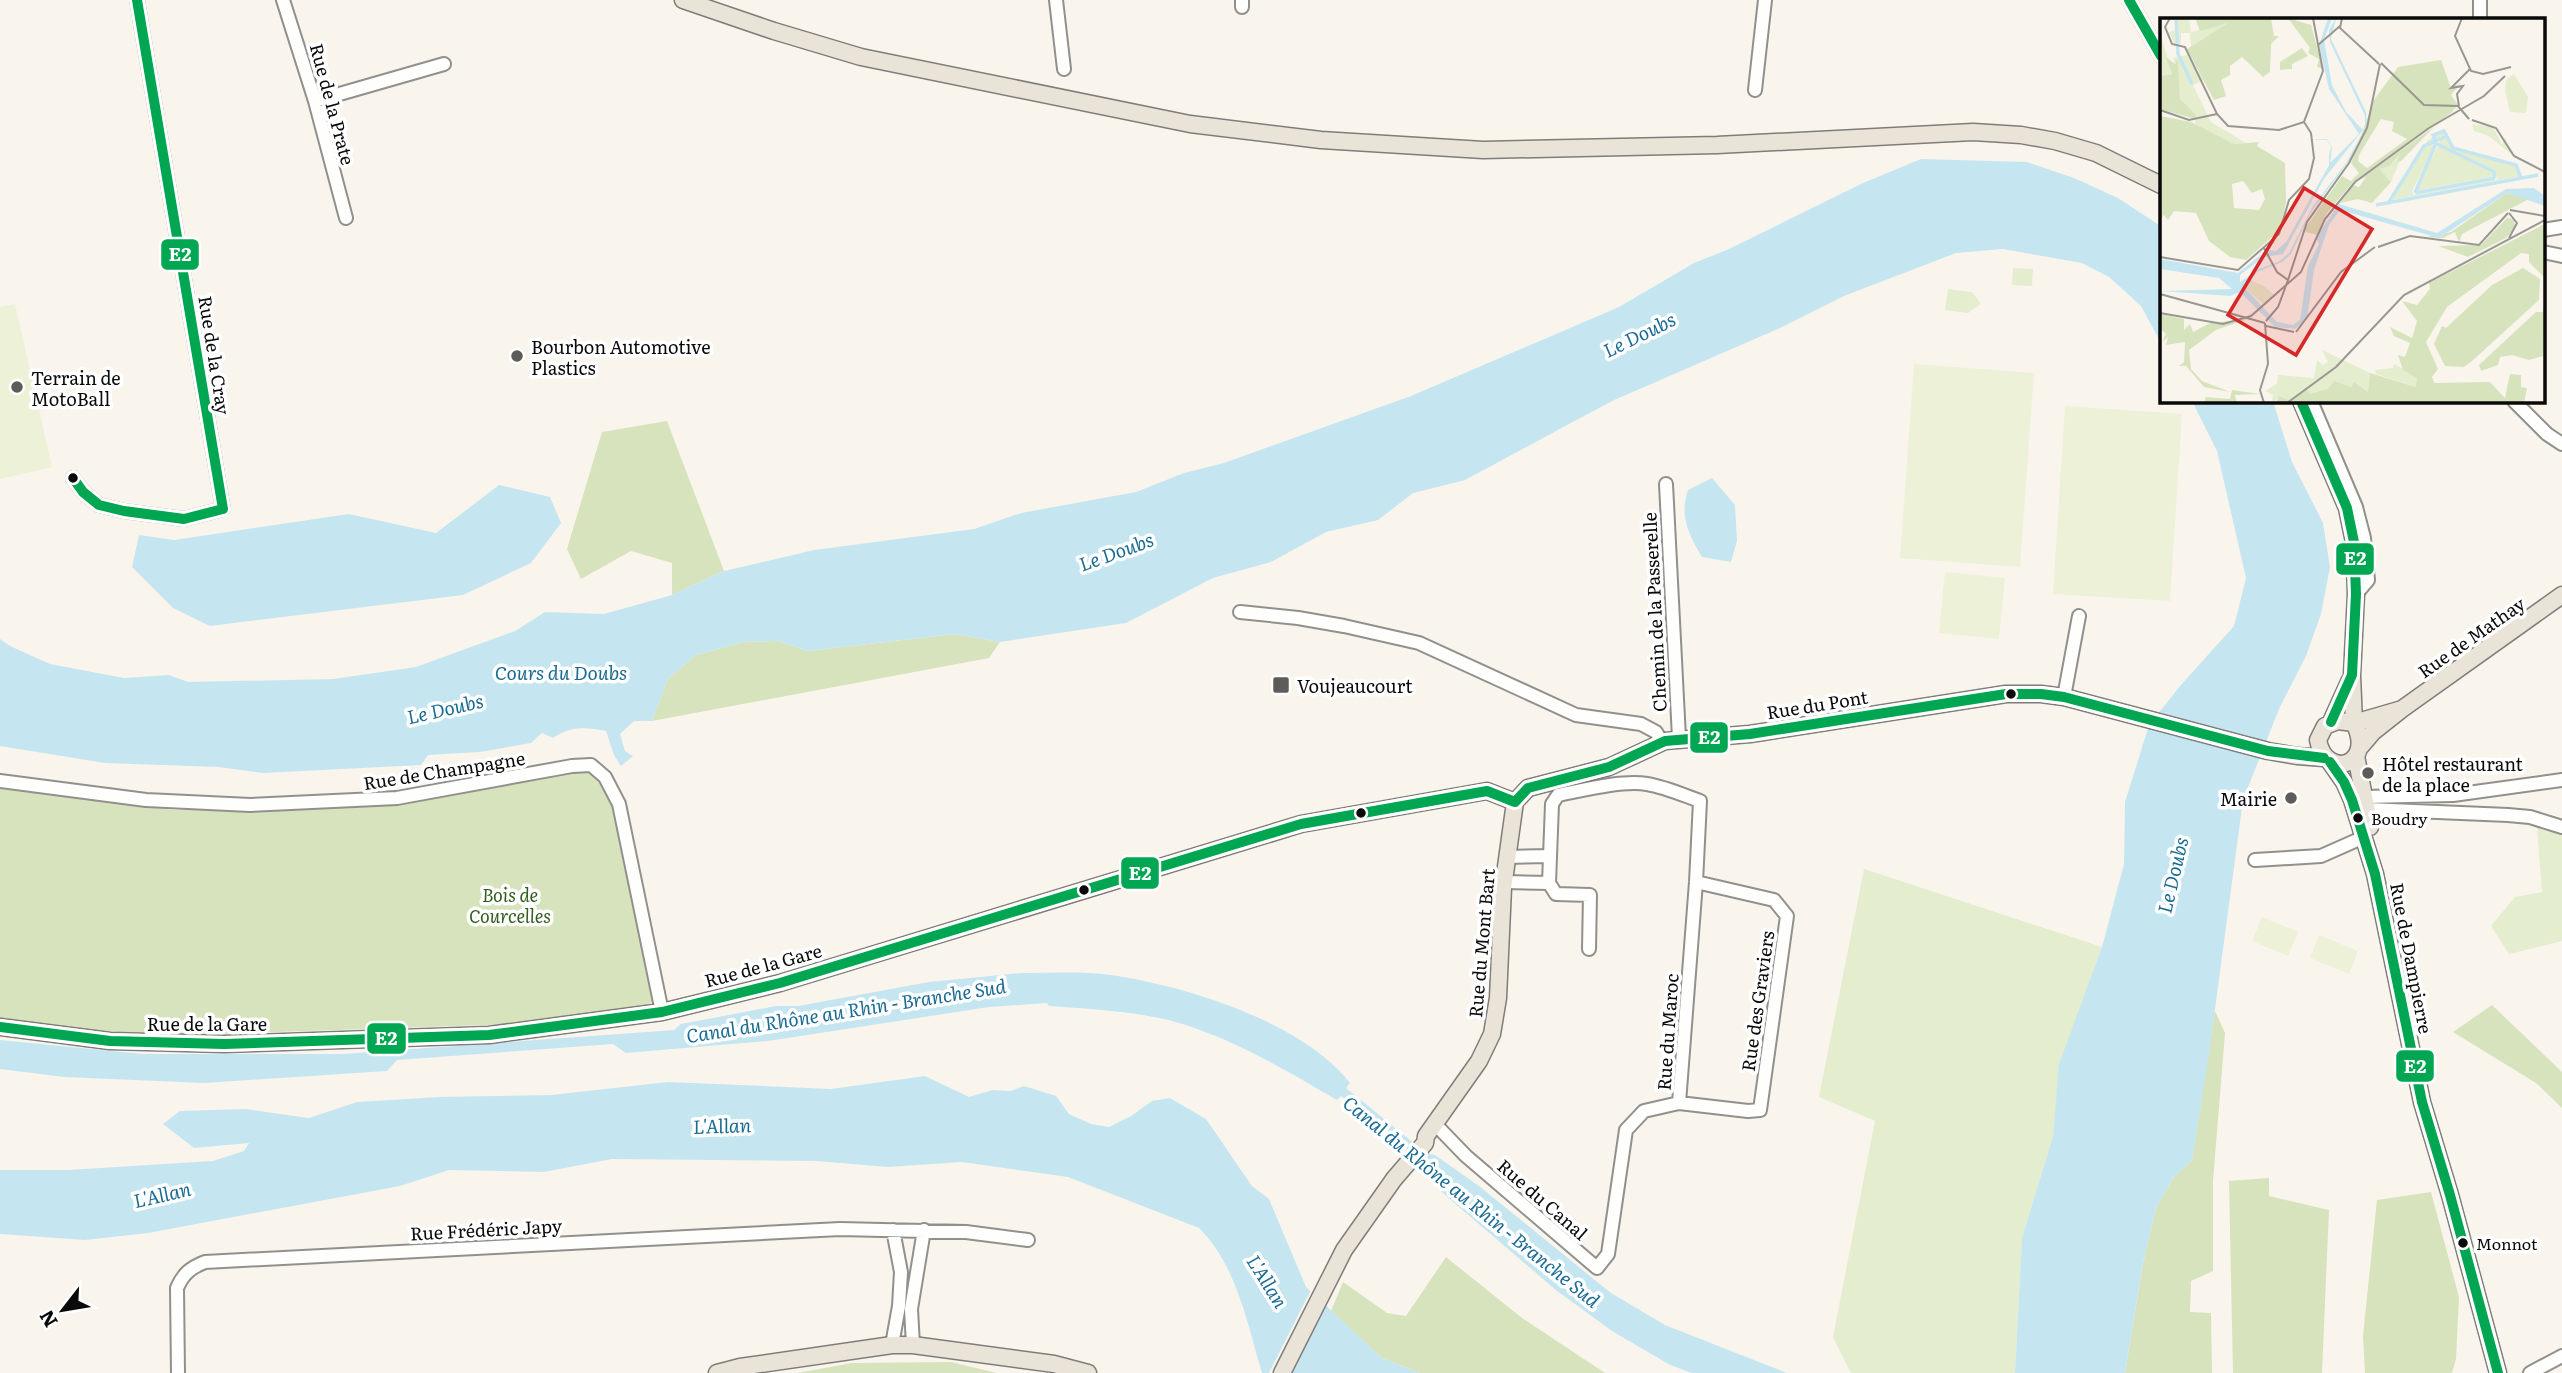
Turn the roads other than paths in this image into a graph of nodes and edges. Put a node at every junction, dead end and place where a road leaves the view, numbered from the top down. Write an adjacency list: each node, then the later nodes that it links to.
1 (137, 0): 28 (street, Rue de la Cray)
2 (284, 0): 15 (street, Rue de la Prate)
3 (683, 0): 13 (main road)
4 (704, 0): 13 (main road)
5 (1056, 0): 12 (street)
6 (1765, 0): 14 (street)
7 (2129, 0): 10 (street)
8 (2480, 0): 9 (street)
9 (2480, 18)
10 (2160, 54)
11 (444, 64): 15 (street)
12 (1064, 69)
13 (922, 70): 16 (main road)
14 (1755, 90)
15 (315, 101): 19 (street, Rue de la Prate)
16 (2138, 172): 17 (main road); 18 (main road)
17 (2160, 184)
18 (2160, 190)
19 (346, 218)
20 (2562, 227): 21 (street)
21 (2544, 230)
22 (2544, 252): 23 (street)
23 (2562, 256)
24 (2301, 402): 30 (main road)
25 (2311, 402): 30 (street)
26 (2515, 402): 27 (street)
27 (2562, 444)
28 (73, 478)
29 (1666, 484): 40 (street, Chemin de la Passerelle)
30 (2356, 594): 34 (main road)
31 (2562, 595): 36 (main road, Rue de Mathay)
32 (1240, 612): 42 (street)
33 (2079, 616): 35 (street)
34 (2352, 675): 37 (main road); 38 (main road); 39 (main road)
35 (2064, 697): 40 (main road, Rue du Pont); 44 (main road, Rue du Pont)
36 (2402, 709): 37 (main road, Rue de Mathay); 43 (main road, Rue de Mathay)
37 (2375, 718): 39 (main road, Rue de Mathay)
38 (2331, 722): 39 (main road); 41 (main road)
39 (2354, 723): 43 (main road)
40 (1679, 738): 42 (main road, Rue du Pont)
41 (2318, 740): 44 (main road); 45 (main road)
42 (1662, 742): 48 (main road, Rue du Pont)
43 (2358, 750): 45 (main road); 49 (main road, Rue de Dampierre)
44 (2289, 755): 45 (main road)
45 (2327, 760): 51 (main road, Rue de Dampierre)
46 (2562, 780): 49 (street)
47 (0, 781): 60 (street, Rue de Champagne)
48 (1515, 802): 53 (main road, Rue du Mont Bart); 60 (main road, Rue de la Gare)
49 (2366, 803): 50 (street); 55 (main road, Rue de Dampierre)
50 (2562, 827)
51 (2364, 837): 54 (street); 55 (main road, Rue de Dampierre)
52 (1550, 856): 53 (street); 57 (street, Rue du Maroc); 58 (street)
53 (1507, 858): 56 (main road, Rue du Mont Bart)
54 (2255, 860)
55 (2375, 874): 75 (main road, Rue de Dampierre)
56 (1504, 882): 58 (street); 63 (main road, Rue du Mont Bart)
57 (1696, 882): 62 (street, Rue du Maroc); 62 (street, Rue des Graviers)
58 (1549, 883): 59 (street)
59 (1589, 949)
60 (662, 1012): 61 (main road, Rue de la Gare)
61 (0, 1027)
62 (1679, 1103): 67 (street, Rue du Maroc)
63 (1435, 1124): 67 (street, Rue du Canal); 74 (main road, Rue du Mont Bart)
64 (893, 1230): 65 (street, Rue Frédéric Japy); 68 (street); 71 (street, Rue Frédéric Japy)
65 (925, 1230): 66 (street, Rue Frédéric Japy); 69 (street)
66 (1028, 1240)
67 (1597, 1268)
68 (892, 1345): 69 (main road); 72 (main road)
69 (914, 1345): 73 (main road)
70 (2562, 1356): 76 (street)
71 (178, 1373)
72 (717, 1373)
73 (1088, 1373)
74 (1282, 1373)
75 (2498, 1373)
76 (2530, 1373)

